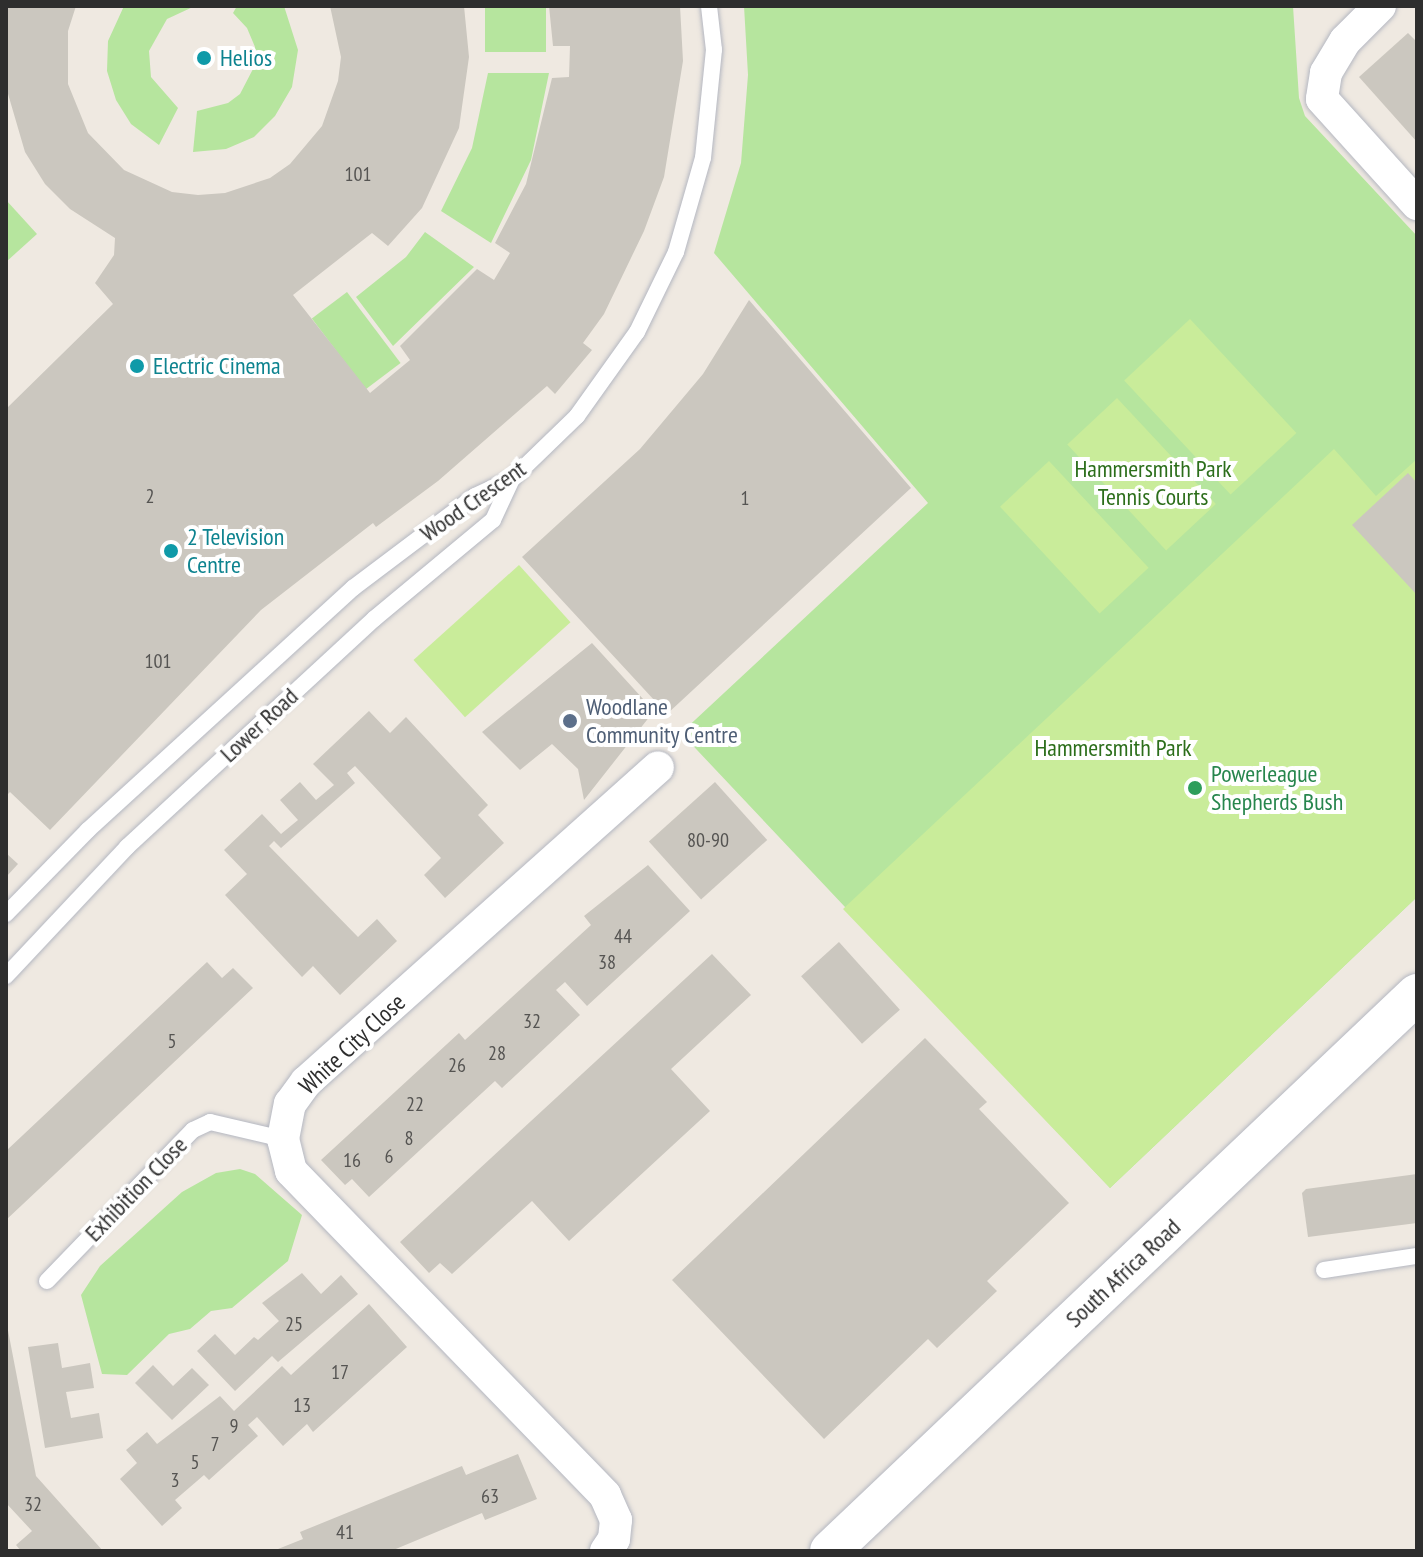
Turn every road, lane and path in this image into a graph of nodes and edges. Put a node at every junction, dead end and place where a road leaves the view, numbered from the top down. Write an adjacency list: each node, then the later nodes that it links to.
1 (709, 6): 4 (lane, Wood Crescent)
2 (1380, 6): 3 (street)
3 (1417, 204)
4 (512, 479): 6 (lane, Wood Crescent); 7 (lane, Lower Road)
5 (658, 767): 9 (street, White City Close)
6 (6, 914)
7 (6, 976)
8 (1417, 994): 14 (street, South Africa Road)
9 (283, 1139): 12 (lane, Exhibition Close); 13 (street)
10 (1417, 1256): 11 (lane)
11 (1324, 1270)
12 (47, 1281)
13 (610, 1545)
14 (830, 1551)

